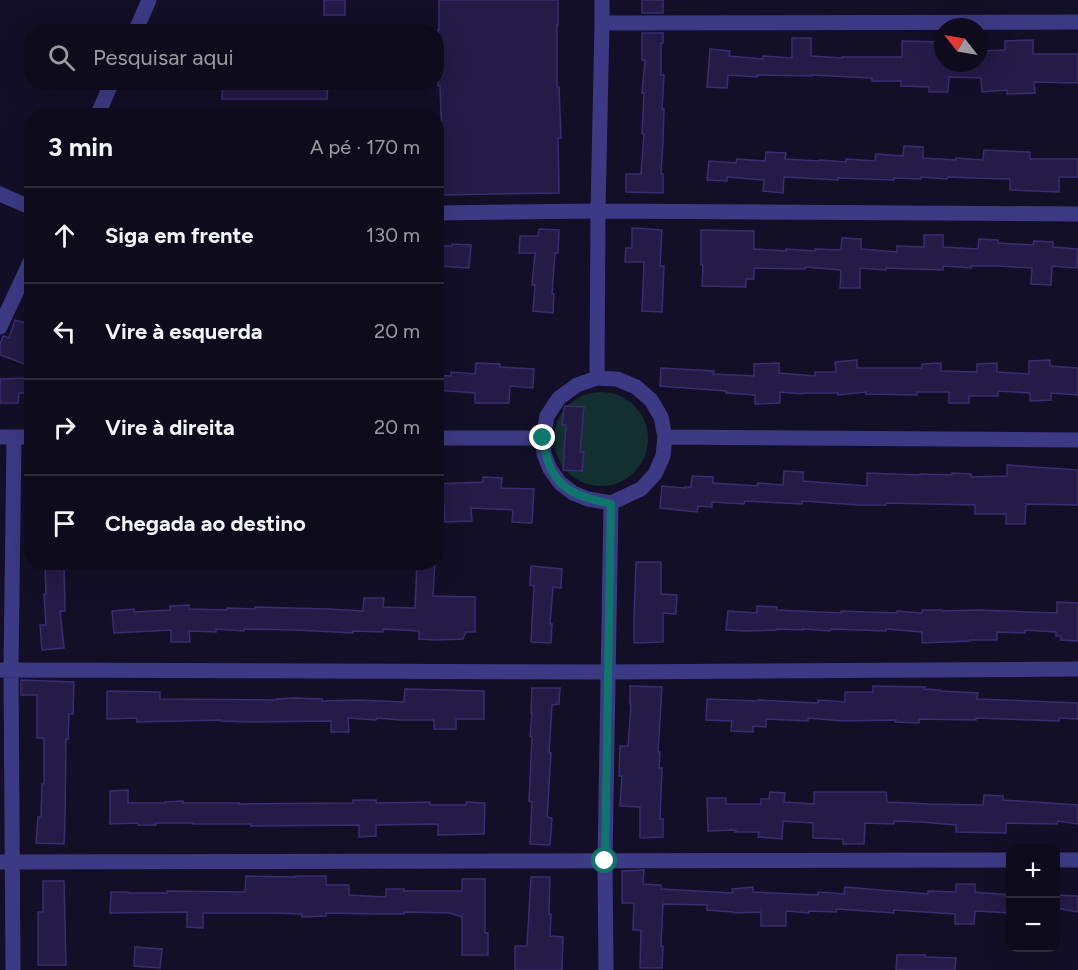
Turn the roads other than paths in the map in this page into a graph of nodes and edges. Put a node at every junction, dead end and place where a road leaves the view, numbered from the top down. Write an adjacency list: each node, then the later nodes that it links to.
1 (150, 0): 5 (street)
2 (602, 0): 4 (street)
3 (1078, 22): 4 (street)
4 (602, 23): 10 (street)
5 (139, 24)
6 (108, 90): 7 (street)
7 (101, 108)
8 (0, 194): 9 (street)
9 (24, 204)
10 (598, 211): 11 (street); 12 (street); 15 (street)
11 (444, 213)
12 (1078, 214)
13 (24, 275): 14 (street)
14 (0, 327)
15 (597, 378): 16 (street); 20 (street)
16 (665, 436): 21 (street); 22 (street)
17 (7, 437): 18 (street); 24 (street)
18 (24, 437)
19 (444, 438): 20 (street)
20 (543, 438): 22 (street)
21 (1078, 440)
22 (611, 504): 25 (street)
23 (1078, 669): 25 (street)
24 (6, 670): 25 (street); 30 (street)
25 (607, 672): 29 (street)
26 (1006, 860): 29 (street)
27 (1060, 860): 28 (street)
28 (1078, 860)
29 (605, 861): 30 (street); 32 (street)
30 (6, 862): 31 (street)
31 (13, 970)
32 (606, 970)

